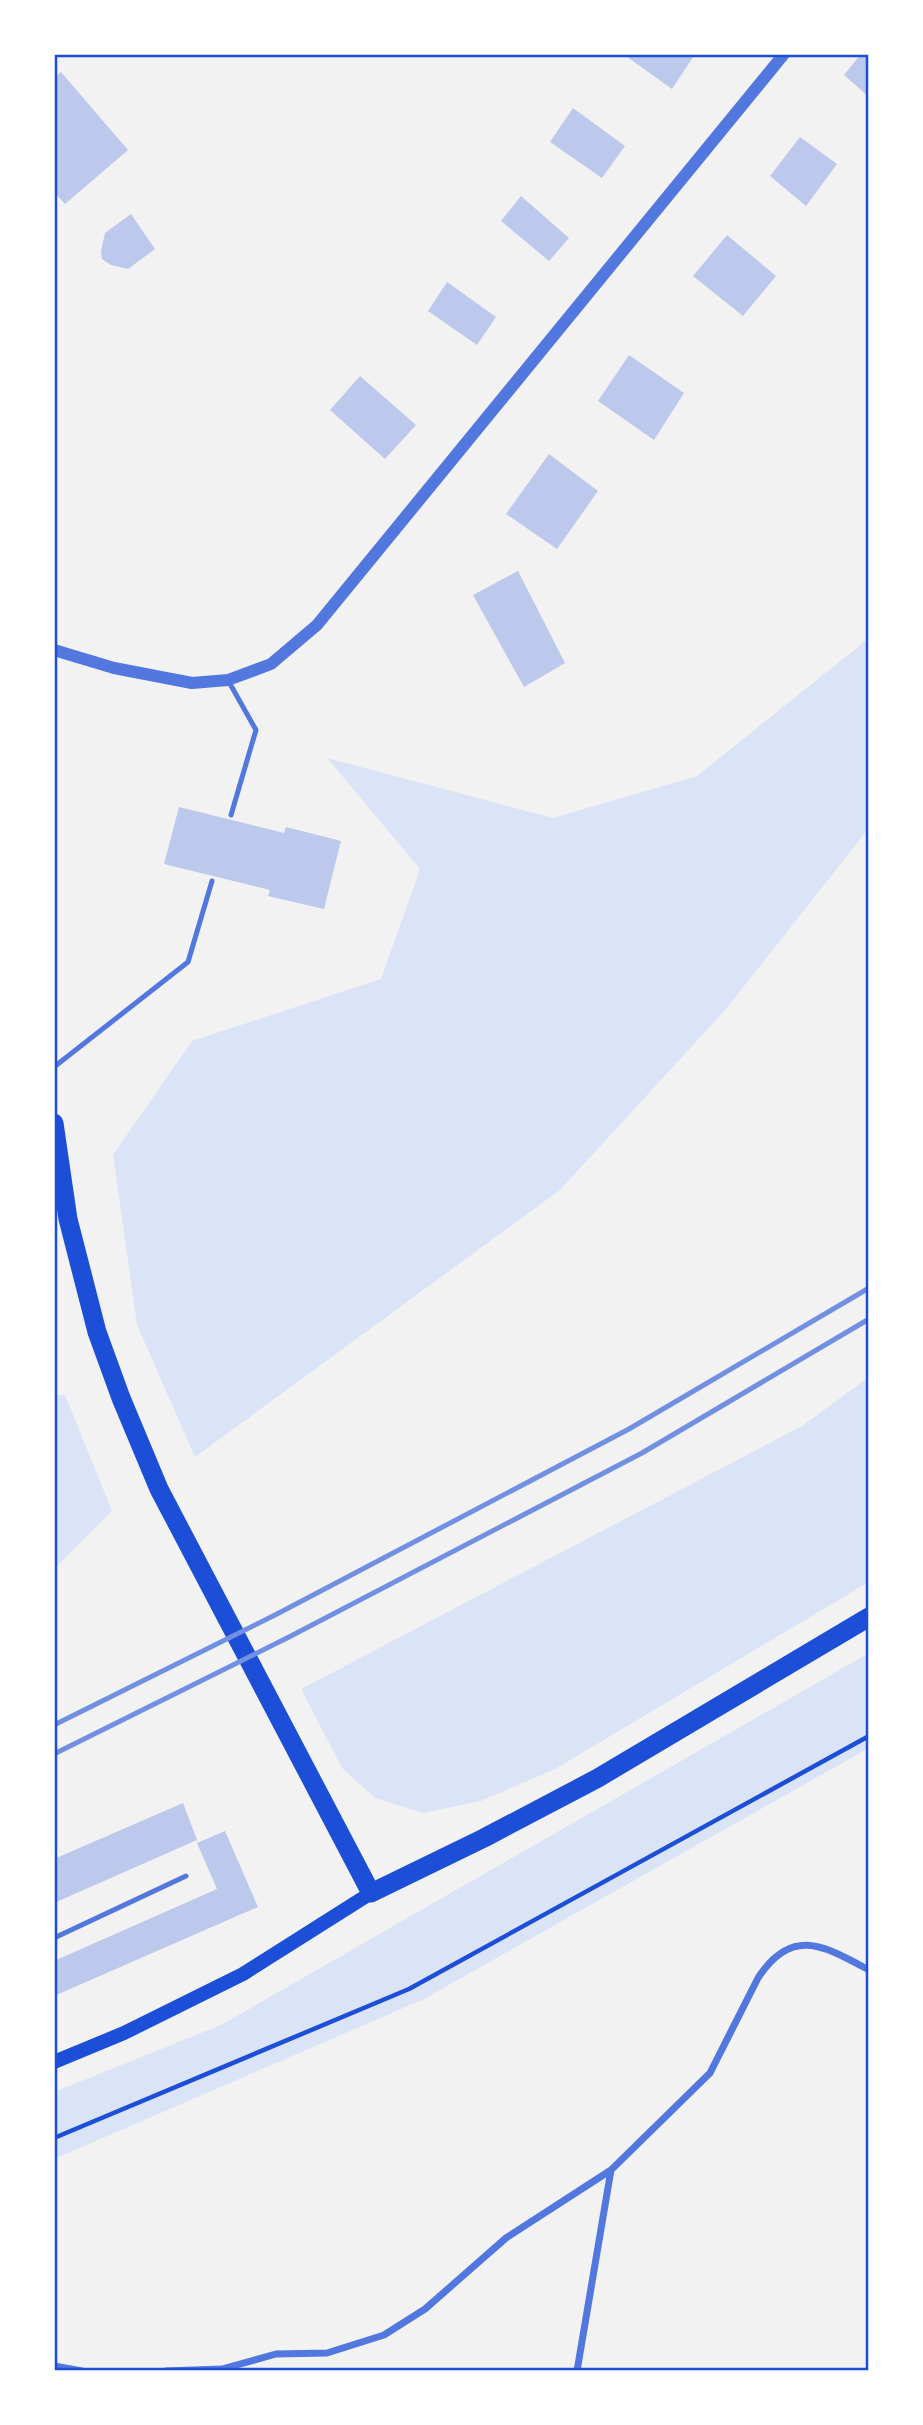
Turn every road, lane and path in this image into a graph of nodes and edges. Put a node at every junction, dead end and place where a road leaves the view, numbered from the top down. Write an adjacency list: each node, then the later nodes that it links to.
1 (784, 54): 3 (street)
2 (54, 650): 3 (street)
3 (228, 680): 4 (lane)
4 (231, 816)
5 (212, 881): 6 (lane)
6 (54, 1067)
7 (54, 1124): 11 (highway)
8 (869, 1617): 11 (highway)
9 (869, 1736): 15 (path)
10 (186, 1876): 12 (lane)
11 (371, 1892): 14 (main road)
12 (54, 1938)
13 (869, 1970): 16 (street)
14 (54, 2062)
15 (54, 2138)
16 (611, 2170): 18 (street); 21 (street)
17 (54, 2367): 19 (street)
18 (225, 2370): 20 (street)
19 (82, 2371)
20 (166, 2371)
21 (577, 2371)

